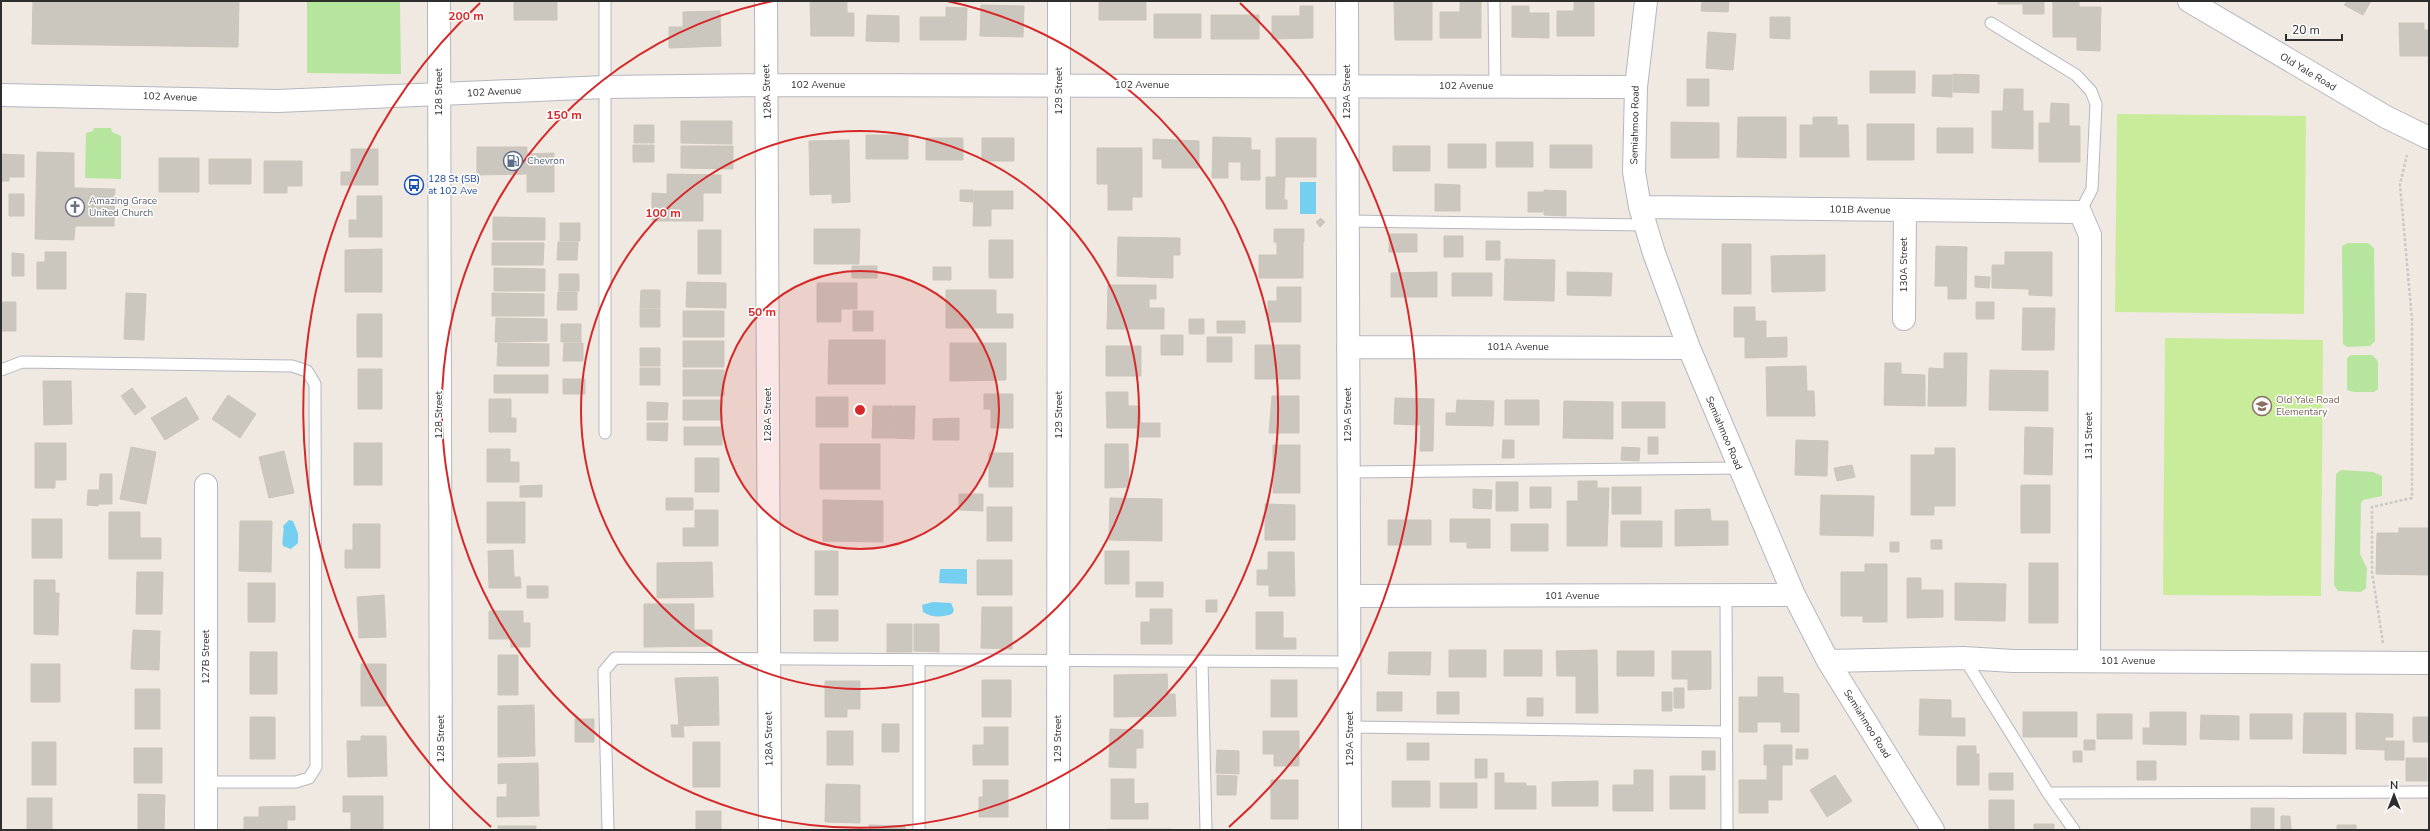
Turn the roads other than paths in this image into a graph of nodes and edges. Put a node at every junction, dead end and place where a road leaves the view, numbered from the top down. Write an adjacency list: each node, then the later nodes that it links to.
1 (439, 1): 17 (street, 128 Street)
2 (605, 1): 14 (lane)
3 (766, 1): 10 (street, 128A Street)
4 (1059, 1): 12 (street, 129 Street)
5 (1347, 1): 11 (street, 129A Street)
6 (1494, 1): 13 (lane)
7 (1646, 1): 15 (street, Semiahmoo Road)
8 (2189, 1): 18 (street, Old Yale Road)
9 (1991, 22): 20 (lane)
10 (766, 85): 12 (street, 102 Avenue); 14 (street, 102 Avenue); 35 (street, 128A Street)
11 (1347, 85): 12 (street, 102 Avenue); 13 (street, 102 Avenue); 22 (street, 129A Street)
12 (1059, 86): 38 (street, 129 Street)
13 (1495, 86): 15 (street, 102 Avenue)
14 (605, 87): 17 (street, 102 Avenue); 27 (lane)
15 (1636, 87): 21 (street, Semiahmoo Road)
16 (1, 95): 17 (street, 102 Avenue)
17 (438, 95): 49 (street, 128 Street)
18 (2429, 138)
19 (1905, 211): 20 (street, 101B Avenue); 21 (street, 101B Avenue); 23 (street, 130A Street)
20 (2080, 212): 37 (street, 131 Street)
21 (1642, 216): 22 (lane); 25 (street, Semiahmoo Road)
22 (1348, 221): 24 (street, 129A Street)
23 (1904, 319)
24 (1348, 347): 25 (street, 101A Avenue); 29 (street, 129A Street)
25 (1689, 348): 28 (street, Semiahmoo Road)
26 (1, 370): 45 (lane)
27 (605, 433)
28 (1739, 468): 29 (lane); 31 (street, Semiahmoo Road)
29 (1349, 472): 32 (street, 129A Street)
30 (206, 485): 45 (street, 127B Street)
31 (1794, 594): 33 (street, 101 Avenue); 39 (street, Semiahmoo Road)
32 (1349, 596): 33 (street, 101 Avenue); 41 (street, 129A Street)
33 (1726, 596): 44 (lane)
34 (1964, 658): 37 (street, 101 Avenue); 39 (street, 101 Avenue); 47 (lane)
35 (768, 659): 36 (lane); 50 (lane); 51 (street, 128A Street)
36 (919, 660): 38 (lane); 52 (lane)
37 (2089, 660): 42 (street, 101 Avenue)
38 (1059, 661): 40 (lane); 53 (street, 129 Street)
39 (1828, 661): 57 (street, Semiahmoo Road)
40 (1202, 662): 41 (lane); 54 (lane)
41 (1349, 662): 43 (street, 129A Street)
42 (2429, 663)
43 (1350, 728): 44 (lane); 55 (street, 129A Street)
44 (1726, 732): 56 (lane)
45 (206, 782): 48 (street, 127B Street)
46 (2429, 792): 47 (lane)
47 (2048, 793): 58 (lane)
48 (206, 830)
49 (441, 830)
50 (608, 830)
51 (770, 830)
52 (919, 830)
53 (1058, 830)
54 (1206, 830)
55 (1350, 830)
56 (1727, 830)
57 (1933, 830)
58 (2074, 830)

